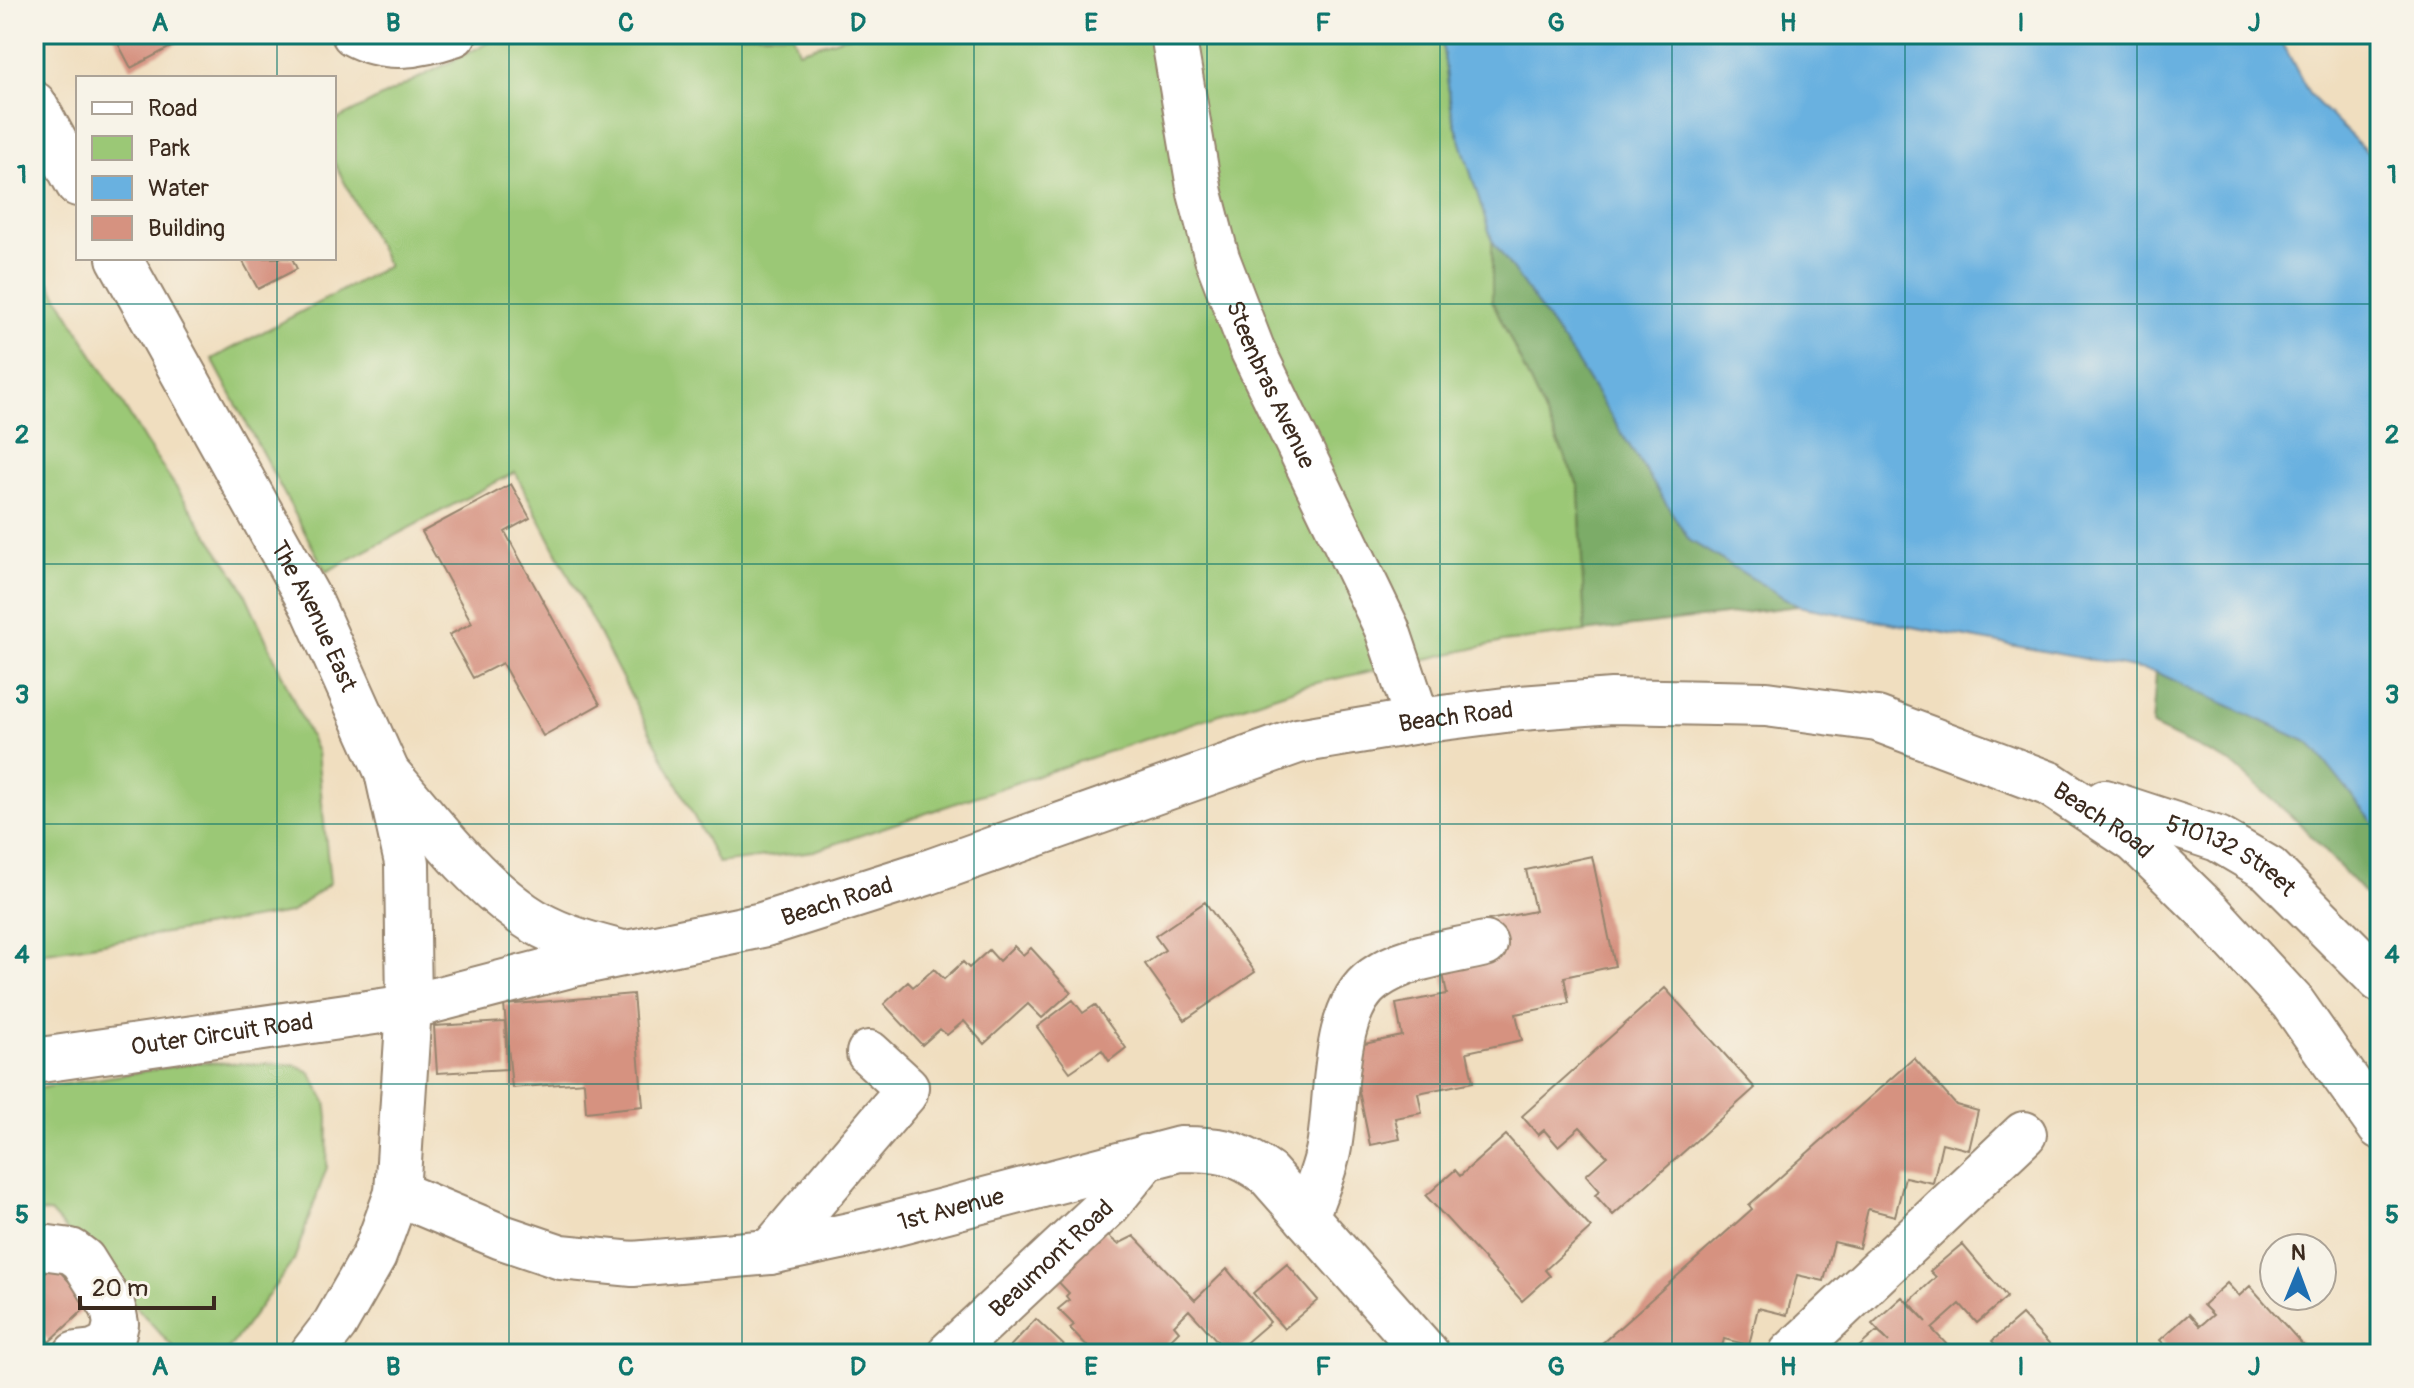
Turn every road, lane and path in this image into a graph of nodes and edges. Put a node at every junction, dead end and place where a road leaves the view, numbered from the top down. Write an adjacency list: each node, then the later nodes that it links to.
1 (354, 34): 2 (street)
2 (454, 34)
3 (1173, 34): 7 (street, Steenbras Avenue)
4 (34, 104): 5 (street)
5 (76, 180)
6 (120, 260): 8 (street, The Avenue East)
7 (1418, 721): 9 (street, Beach Road); 11 (street, Beach Road)
8 (387, 772): 11 (street); 13 (street, The Avenue East)
9 (2050, 784): 12 (street, 510132 Street); 16 (street, Beach Road)
10 (1485, 944): 20 (street)
11 (624, 954): 13 (street, Beach Road)
12 (2380, 980)
13 (409, 1007): 15 (street, Outer Circuit Road); 19 (street, The Avenue East)
14 (869, 1053): 22 (street)
15 (34, 1061)
16 (2380, 1127)
17 (2024, 1134): 27 (street)
18 (1147, 1157): 20 (street, 1st Avenue); 22 (street, 1st Avenue); 25 (street, Beaumont Road)
19 (397, 1193): 22 (street, 1st Avenue); 24 (street, The Avenue East)
20 (1306, 1217): 26 (street, 1st Avenue)
21 (34, 1246): 23 (street)
22 (770, 1252)
23 (76, 1354)
24 (312, 1354)
25 (949, 1354)
26 (1427, 1354)
27 (1791, 1354)

